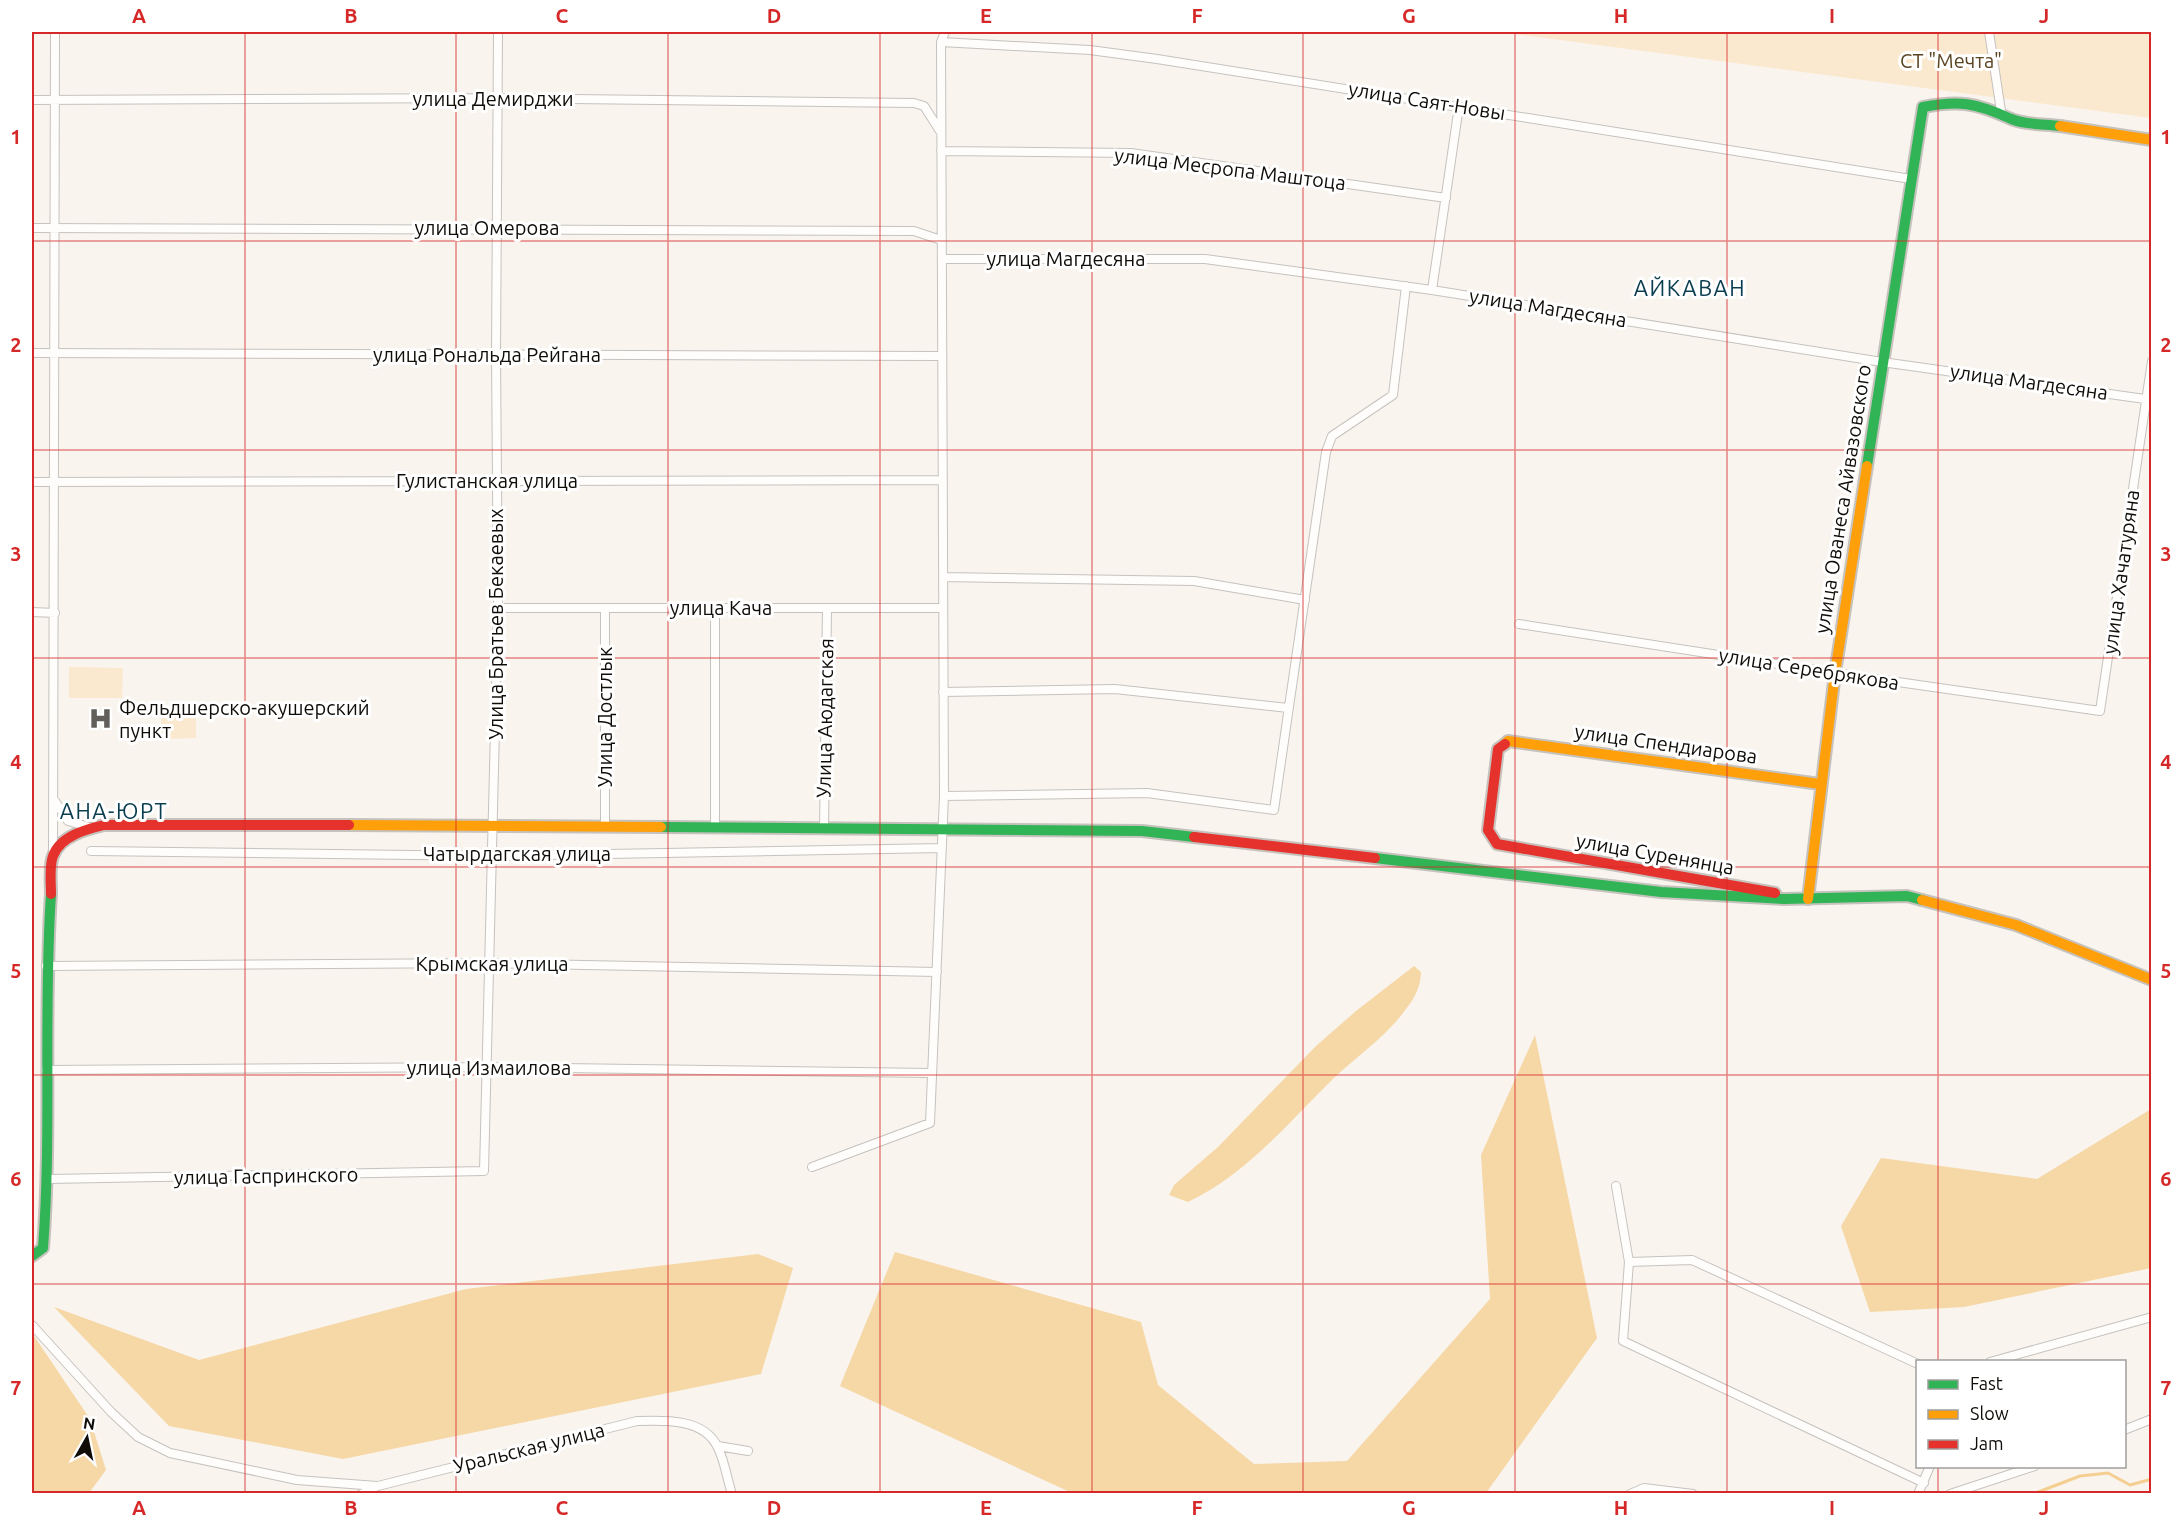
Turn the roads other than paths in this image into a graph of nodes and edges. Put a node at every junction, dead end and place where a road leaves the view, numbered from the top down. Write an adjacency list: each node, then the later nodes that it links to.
1 (55, 32): 8 (street)
2 (498, 32): 6 (street, Улица Братьев Бекаевых)
3 (945, 32): 5 (street)
4 (1989, 32): 10 (street)
5 (940, 42): 9 (street, улица Саят-Новы); 11 (street)
6 (497, 98): 8 (street, улица Демирджи); 11 (street, улица Демирджи); 18 (street, Улица Братьев Бекаевых)
7 (32, 100): 8 (street, улица Демирджи)
8 (55, 100): 17 (street)
9 (1459, 106): 14 (street, улица Саят-Новы); 15 (street)
10 (2001, 111): 12 (main road); 14 (main road, улица Ованеса Айвазовского)
11 (941, 131): 13 (street)
12 (2151, 140)
13 (941, 151): 15 (street, улица Месропа Маштоца); 19 (street)
14 (1911, 179): 28 (main road, улица Ованеса Айвазовского)
15 (1446, 198): 22 (street)
16 (32, 228): 17 (street, улица Омерова)
17 (56, 228): 18 (street, улица Омерова); 24 (street)
18 (497, 228): 19 (street, улица Омерова); 25 (street, Улица Братьев Бекаевых)
19 (941, 240): 20 (street)
20 (942, 259): 21 (street, улица Магдесяна); 26 (street)
21 (1406, 286): 22 (street, улица Магдесяна); 35 (street)
22 (1432, 290): 28 (street, улица Магдесяна)
23 (32, 353): 24 (street, улица Рональда Рейгана)
24 (54, 353): 25 (street, улица Рональда Рейгана); 33 (street)
25 (496, 355): 26 (street, улица Рональда Рейгана); 31 (street, Улица Братьев Бекаевых)
26 (942, 356): 30 (street)
27 (2151, 361): 29 (street, улица Хачатуряна)
28 (1882, 362): 29 (street, улица Магдесяна); 44 (main road, улица Ованеса Айвазовского)
29 (2149, 399): 47 (street, улица Хачатуряна)
30 (943, 480): 31 (street, Гулистанская улица); 34 (street)
31 (497, 481): 33 (street, Гулистанская улица); 36 (street, Улица Братьев Бекаевых)
32 (32, 482): 33 (street, Гулистанская улица)
33 (52, 483): 42 (street)
34 (943, 577): 35 (street); 40 (street)
35 (1305, 600): 46 (street)
36 (498, 608): 37 (street, улица Кача); 51 (street, Улица Братьев Бекаевых)
37 (605, 608): 38 (street, улица Кача); 53 (street, Улица Достлык)
38 (715, 608): 39 (street, улица Кача); 54 (street)
39 (827, 608): 40 (street, улица Кача); 55 (street, Улица Аюдагская)
40 (943, 608): 45 (street)
41 (32, 612): 42 (street)
42 (55, 613): 49 (street)
43 (1519, 624): 44 (street, улица Серебрякова)
44 (1835, 673): 47 (street, улица Серебрякова); 48 (main road, улица Ованеса Айвазовского)
45 (944, 692): 46 (street); 50 (street)
46 (1288, 708): 50 (street)
47 (2100, 711)
48 (1820, 784): 57 (main road, улица Спендиарова); 62 (main road, улица Ованеса Айвазовского)
49 (53, 791): 52 (street); 60 (street)
50 (944, 796): 56 (street)
51 (494, 826): 52 (main road); 53 (main road); 61 (street, Улица Братьев Бекаевых)
52 (89, 827): 60 (main road)
53 (605, 827): 54 (main road)
54 (715, 827): 55 (main road)
55 (824, 828): 56 (main road)
56 (943, 828): 58 (street); 62 (main road)
57 (1497, 844): 62 (main road, улица Суренянца)
58 (942, 848): 61 (street, Чатырдагская улица); 65 (street)
59 (91, 851): 61 (street, Чатырдагская улица)
60 (52, 856): 64 (main road)
61 (493, 856): 63 (street, Улица Братьев Бекаевых)
62 (1808, 898): 66 (main road)
63 (488, 963): 64 (street, Крымская улица); 65 (street, Крымская улица); 67 (street, Улица Братьев Бекаевых)
64 (46, 966): 68 (main road)
65 (937, 972): 69 (street)
66 (2151, 980)
67 (488, 1067): 68 (street, улица Измаилова); 69 (street, улица Измаилова); 71 (street, Улица Братьев Бекаевых)
68 (46, 1070): 72 (main road)
69 (932, 1073): 70 (street)
70 (812, 1167)
71 (484, 1171): 72 (street, улица Гаспринского)
72 (48, 1179): 74 (main road)
73 (1616, 1186): 75 (street)
74 (32, 1256)
75 (1629, 1262): 79 (street); 86 (street)
76 (2151, 1317): 78 (street)
77 (32, 1325): 87 (street)
78 (1997, 1360)
79 (1916, 1364)
80 (2151, 1419): 81 (street)
81 (2126, 1429)
82 (718, 1446): 83 (street); 87 (street, Уральская улица); 89 (street)
83 (748, 1451)
84 (1930, 1468): 86 (street)
85 (2032, 1468): 93 (street)
86 (1924, 1483): 92 (street)
87 (378, 1486): 88 (street, Уральская улица)
88 (361, 1494)
89 (732, 1494)
90 (1629, 1494): 91 (street)
91 (1693, 1494)
92 (1918, 1494)
93 (1950, 1494)

